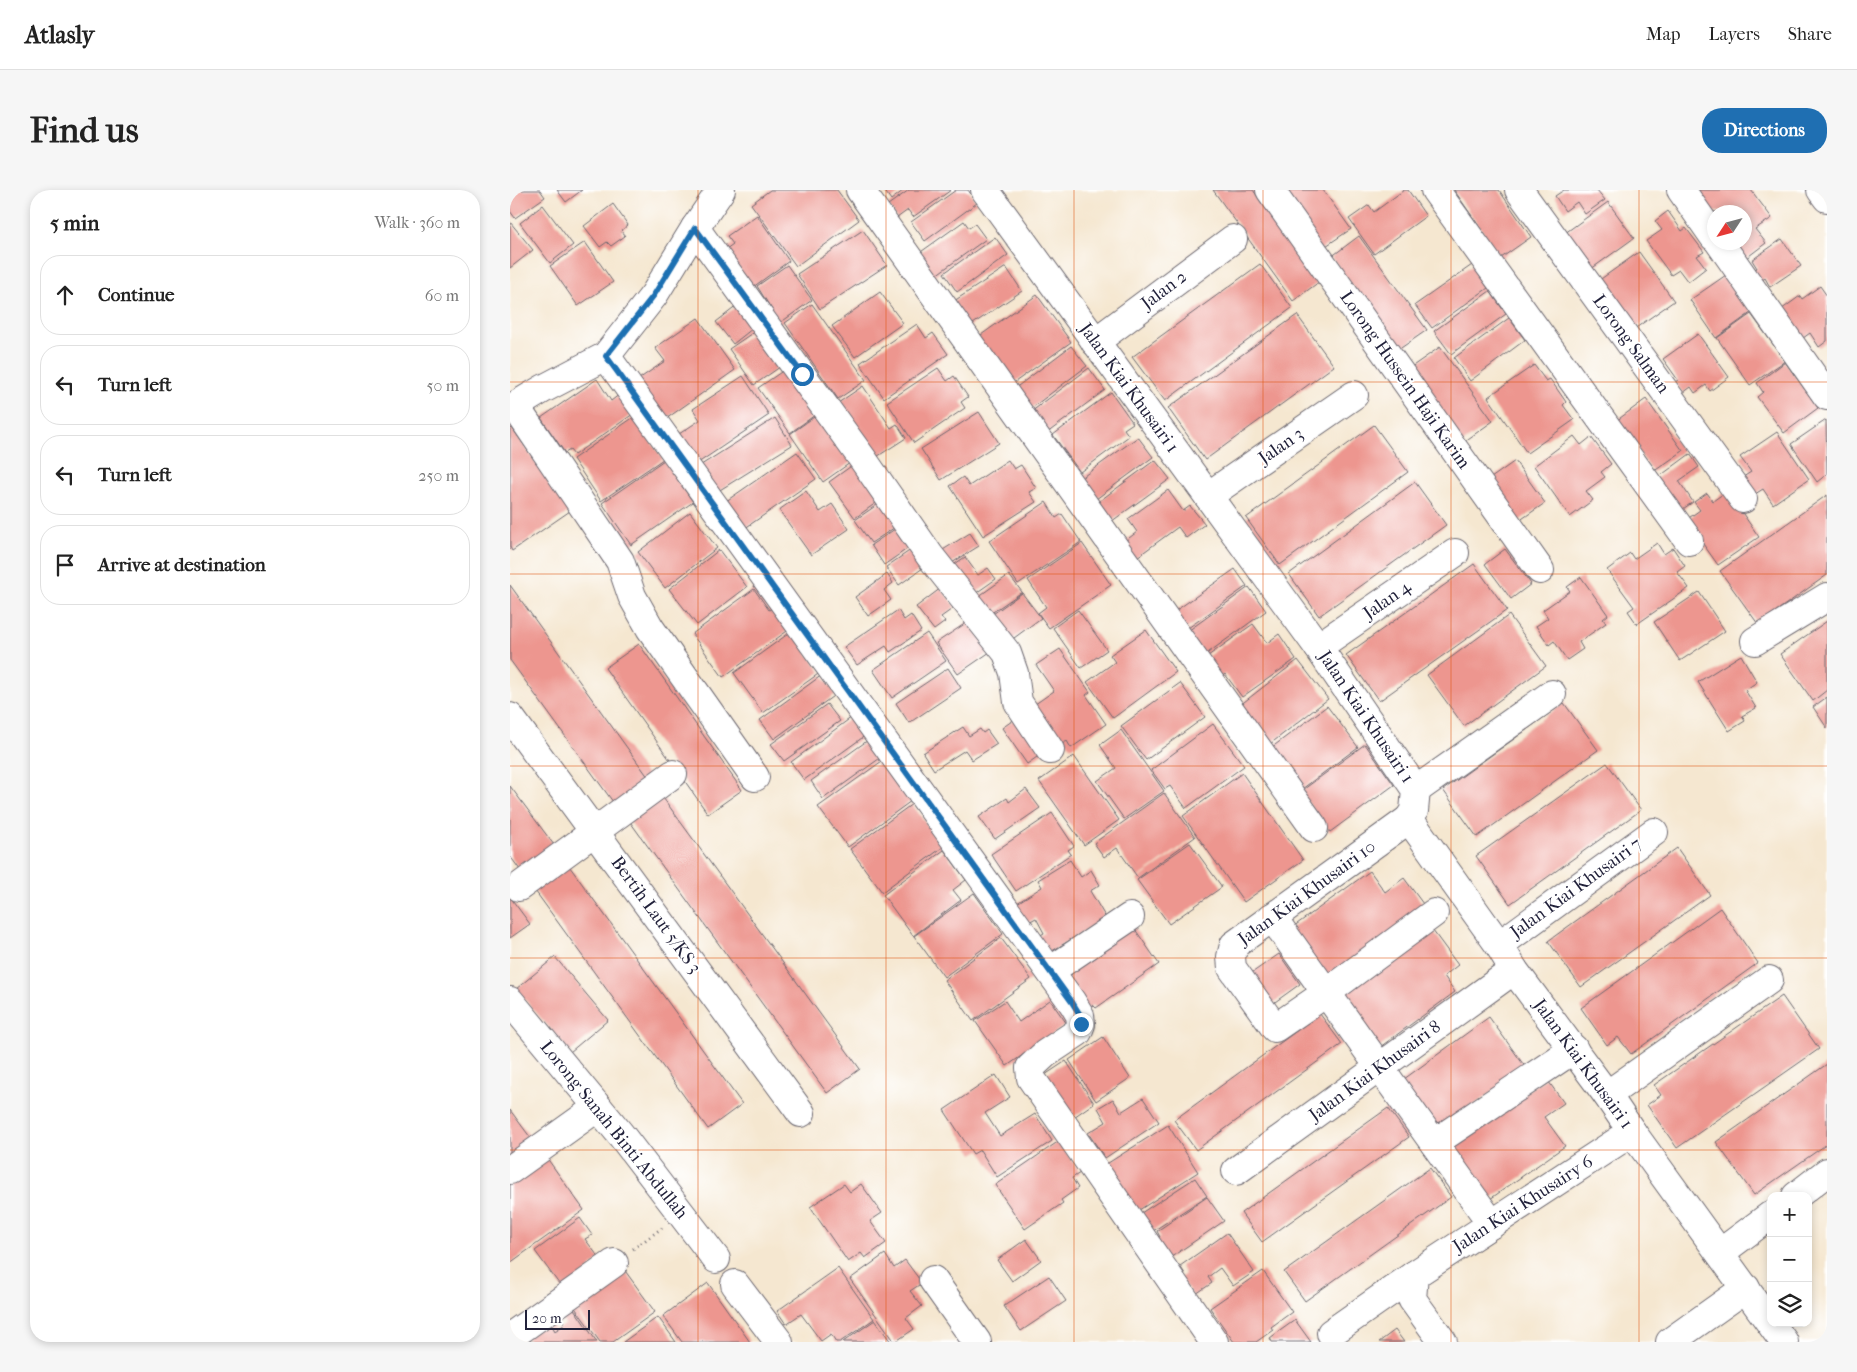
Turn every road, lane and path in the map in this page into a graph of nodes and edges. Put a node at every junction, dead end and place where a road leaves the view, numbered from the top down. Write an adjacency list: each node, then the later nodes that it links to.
1 (721, 190): 11 (street)
2 (860, 190): 34 (street)
3 (985, 190): 14 (street, Jalan Kiai Khusairi 1)
4 (1270, 190): 23 (street, Lorong Hussein Haji Karim)
5 (1435, 190): 21 (street)
6 (1519, 190): 20 (street, Lorong Salman)
7 (1682, 190): 10 (street)
8 (1822, 190): 9 (street)
9 (1827, 198)
10 (1707, 227)
11 (695, 228): 15 (street); 29 (street)
12 (1233, 239): 14 (street, Jalan 2)
13 (1725, 250): 17 (street)
14 (1095, 342): 19 (street, Jalan Kiai Khusairi 1)
15 (606, 356): 18 (street); 43 (street)
16 (1354, 395): 19 (street, Jalan 3)
17 (1827, 396)
18 (513, 407): 31 (street)
19 (1208, 496): 26 (street, Jalan Kiai Khusairi 1)
20 (1743, 499)
21 (1689, 542)
22 (1455, 553): 26 (street, Jalan 4)
23 (1540, 570)
24 (1827, 597): 25 (street)
25 (1755, 641)
26 (1318, 647): 32 (street, Jalan Kiai Khusairi 1)
27 (1552, 694): 32 (street)
28 (510, 717): 35 (street, Bertih Laut 5/KS 3)
29 (1050, 750)
30 (673, 774): 35 (street)
31 (755, 778)
32 (1416, 790): 33 (street, Jalan Kiai Khusairi 1)
33 (1409, 819): 40 (street, Jalan Kiai Khusairi 10); 41 (street, Jalan Kiai Khusairi 1)
34 (1314, 828)
35 (594, 832): 37 (street); 51 (street, Bertih Laut 5/KS 3)
36 (1654, 832): 41 (street, Jalan Kiai Khusairi 7)
37 (519, 887)
38 (1434, 913): 45 (street)
39 (1130, 917): 43 (street)
40 (1272, 917): 45 (street); 45 (street, Jalan Kiai Khusairi 10)
41 (1499, 945): 42 (street, Jalan Kiai Khusairi 1)
42 (1514, 970): 47 (street, Jalan Kiai Khusairi 1); 48 (street, Jalan Kiai Khusairi 8)
43 (1050, 972): 72 (street)
44 (1769, 980): 49 (street)
45 (1326, 993): 48 (street)
46 (510, 1001): 50 (street, Lorong Sanah Binti Abdullah)
47 (1574, 1049): 49 (street, Jalan Kiai Khusairi 1); 53 (street)
48 (1380, 1067): 53 (street); 55 (street, Jalan Kiai Khusairi 8)
49 (1607, 1095): 52 (street, Jalan Kiai Khusairi 1)
50 (598, 1107): 54 (street); 58 (street, Lorong Sanah Binti Abdullah)
51 (801, 1113)
52 (1632, 1132): 60 (street, Jalan Kiai Khusairy 6); 61 (street, Jalan Kiai Khusairi 1)
53 (1434, 1143): 60 (street)
54 (510, 1170)
55 (1236, 1171)
56 (1827, 1172): 57 (street)
57 (1801, 1192)
58 (682, 1214): 62 (street, Lorong Sanah Binti Abdullah); 63 (path)
59 (1767, 1218): 61 (street)
60 (1492, 1224): 64 (street, Jalan Kiai Khusairy 6)
61 (1720, 1253): 67 (street, Jalan Kiai Khusairi 1)
62 (716, 1259)
63 (614, 1263): 69 (street)
64 (1414, 1275): 68 (street, Jalan Kiai Khusairy 6); 73 (street)
65 (933, 1280): 71 (street)
66 (735, 1284): 70 (street)
67 (1746, 1288): 74 (street); 75 (street, Jalan Kiai Khusairi 1)
68 (1330, 1333)
69 (510, 1338)
70 (778, 1342)
71 (977, 1342)
72 (1214, 1342)
73 (1442, 1342)
74 (1670, 1342)
75 (1784, 1342)

